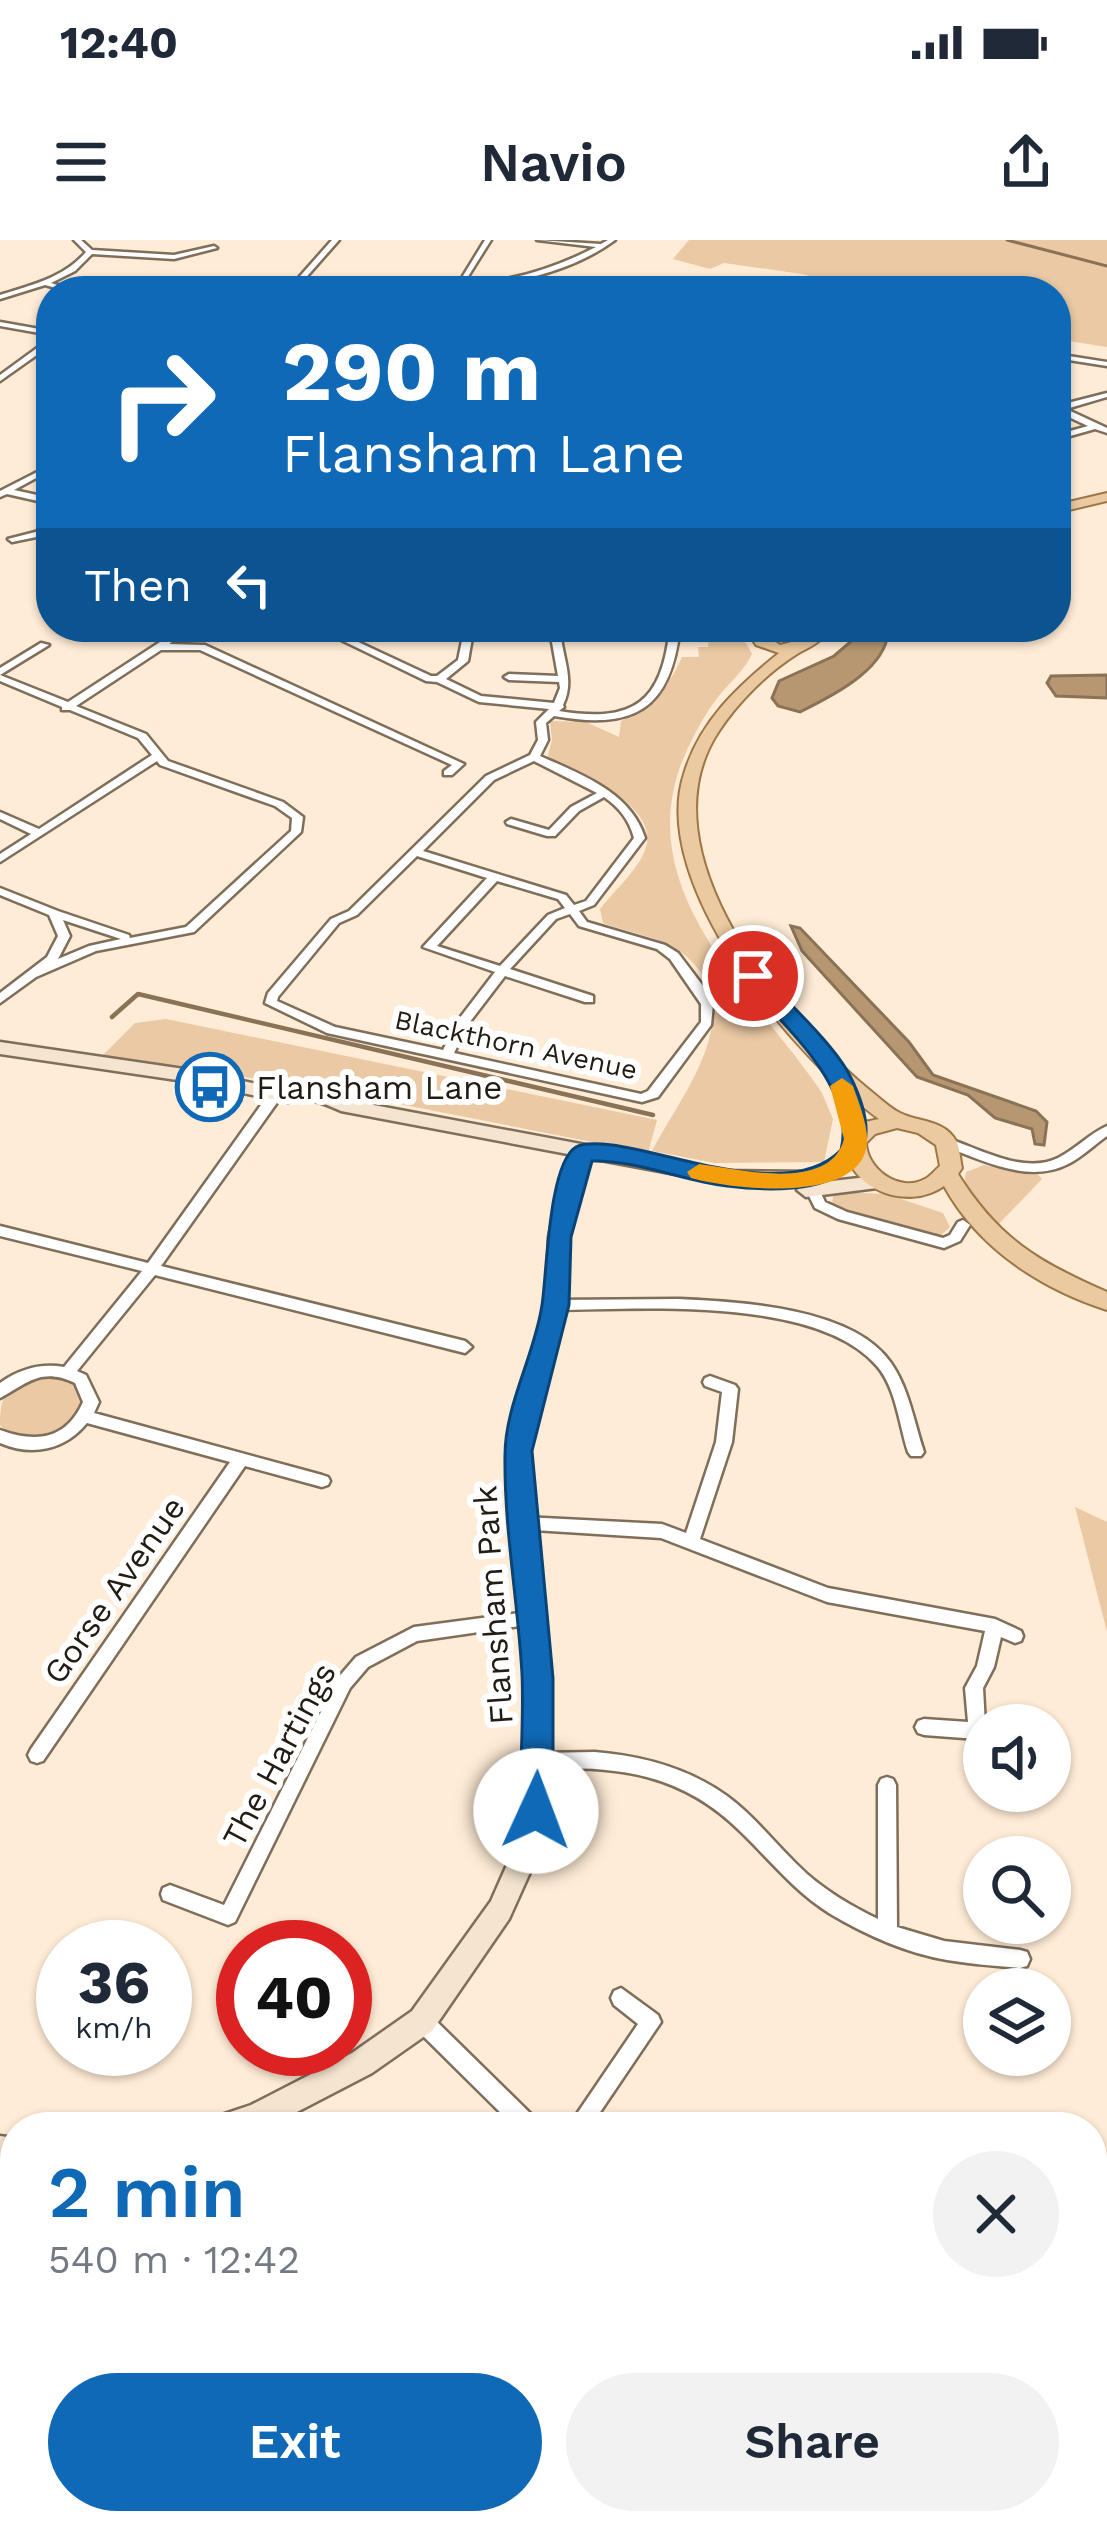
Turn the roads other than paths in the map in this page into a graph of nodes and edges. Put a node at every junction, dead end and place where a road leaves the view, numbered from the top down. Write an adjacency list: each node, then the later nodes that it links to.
1 (77, 240): 9 (street)
2 (336, 240): 12 (street)
3 (488, 240): 13 (street)
4 (540, 240): 6 (street)
5 (612, 240): 6 (street)
6 (604, 247): 14 (street)
7 (214, 248): 8 (street)
8 (196, 249): 10 (street); 10 (street)
9 (90, 252): 10 (street); 11 (street)
10 (162, 256)
11 (56, 276)
12 (304, 276)
13 (465, 276)
14 (519, 276)
15 (36, 286): 16 (street)
16 (0, 297)
17 (0, 324): 18 (street)
18 (36, 333)
19 (36, 349): 22 (street)
20 (1071, 358): 21 (street)
21 (1107, 364)
22 (0, 379)
23 (1107, 395): 24 (street)
24 (1071, 405)
25 (1071, 415): 26 (street)
26 (1094, 426): 27 (street); 28 (street)
27 (1107, 431)
28 (1071, 433)
29 (36, 474): 30 (street)
30 (3, 493): 32 (street)
31 (1107, 497): 33 (main road)
32 (36, 498)
33 (1071, 505)
34 (36, 534): 35 (street)
35 (3, 542)
36 (166, 642): 46 (street)
37 (195, 642): 47 (street)
38 (351, 642): 52 (street)
39 (467, 642): 52 (street)
40 (554, 642): 53 (street)
41 (674, 642): 55 (street)
42 (762, 642): 50 (main road)
43 (775, 642): 48 (main road)
44 (808, 642): 48 (main road)
45 (44, 645): 49 (street)
46 (158, 647): 47 (street); 54 (street)
47 (202, 647): 58 (street)
48 (794, 650): 50 (main road)
49 (0, 675): 54 (street)
50 (754, 676): 76 (main road)
51 (509, 677): 53 (street)
52 (439, 679): 55 (street)
53 (566, 679): 55 (street)
54 (66, 708): 56 (street)
55 (556, 710): 57 (street)
56 (155, 757): 62 (street); 69 (street)
57 (534, 757): 59 (street); 63 (street, Blackthorn Avenue)
58 (448, 773)
59 (602, 794): 61 (street); 67 (street)
60 (0, 815): 62 (street)
61 (511, 822)
62 (39, 832): 64 (street)
63 (416, 851): 65 (street, Blackthorn Avenue); 75 (street, Blackthorn Avenue)
64 (0, 859)
65 (495, 876): 67 (street, Blackthorn Avenue); 70 (street)
66 (0, 891): 68 (street)
67 (572, 910): 70 (street); 75 (street, Blackthorn Avenue)
68 (54, 913): 69 (street); 71 (street)
69 (140, 940): 71 (street)
70 (502, 971): 73 (street); 75 (street)
71 (31, 975): 72 (street)
72 (0, 999)
73 (589, 999)
74 (0, 1048): 77 (main road)
75 (448, 1054)
76 (838, 1076): 78 (main road); 81 (main road)
77 (282, 1095): 82 (main road); 90 (street)
78 (897, 1121): 80 (main road); 81 (main road)
79 (1107, 1130): 83 (street)
80 (946, 1142): 83 (street); 84 (main road)
81 (854, 1146): 82 (main road); 85 (main road)
82 (583, 1153): 87 (main road); 93 (main road, Flansham Park)
83 (993, 1159): 84 (street)
84 (949, 1171): 86 (main road); 91 (main road)
85 (877, 1182): 86 (main road); 87 (main road)
86 (911, 1189): 88 (main road)
87 (813, 1190): 88 (street)
88 (963, 1226): 91 (main road)
89 (0, 1231): 90 (street)
90 (152, 1270): 94 (street); 95 (street)
91 (1058, 1280): 92 (main road)
92 (1107, 1302)
93 (556, 1305): 100 (street); 103 (main road, Flansham Park)
94 (465, 1347)
95 (68, 1372): 97 (street); 98 (street)
96 (710, 1382): 104 (street)
97 (0, 1392)
98 (87, 1417): 99 (street); 101 (street)
99 (4, 1445)
100 (916, 1452)
101 (241, 1460): 102 (street); 109 (street, Gorse Avenue)
102 (322, 1481)
103 (524, 1524): 104 (street); 105 (main road, Flansham Park)
104 (691, 1541): 106 (street)
105 (534, 1618): 110 (main road, Flansham Park); 112 (street, The Hartings)
106 (995, 1626): 107 (street); 108 (street)
107 (1015, 1636)
108 (924, 1727)
109 (38, 1755)
110 (538, 1761): 113 (street); 116 (main road, Flansham Park)
111 (887, 1785): 113 (street)
112 (170, 1894)
113 (888, 1933): 114 (street)
114 (1020, 1959)
115 (621, 1998): 119 (street)
116 (422, 2021): 117 (main road, Flansham Park); 118 (street)
117 (268, 2112)
118 (515, 2112)
119 (588, 2112)

